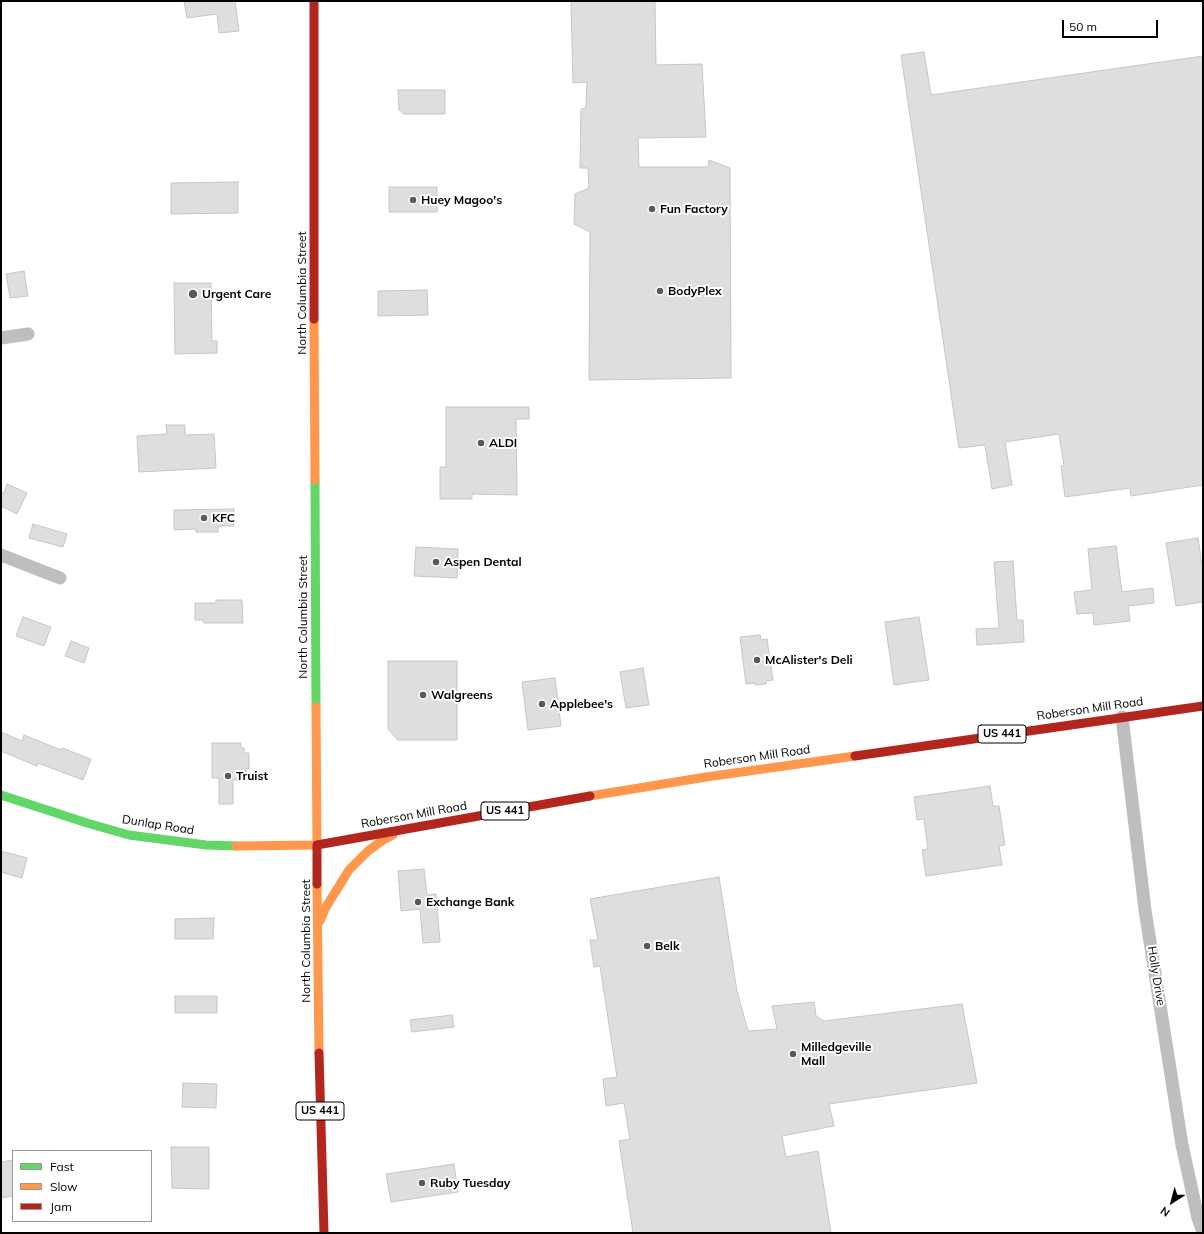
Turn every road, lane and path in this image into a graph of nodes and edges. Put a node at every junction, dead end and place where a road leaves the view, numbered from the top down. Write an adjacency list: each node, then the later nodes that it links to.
1 (314, 1): 10 (main road, North Columbia Street)
2 (28, 334): 3 (street)
3 (1, 338)
4 (1, 556): 5 (street)
5 (60, 578)
6 (1203, 706): 7 (main road, Roberson Mill Road / US 441)
7 (1122, 717): 9 (main road, Roberson Mill Road / US 441); 12 (street, Holly Drive)
8 (1, 795): 10 (main road, Dunlap Road)
9 (408, 828): 10 (main road, Roberson Mill Road / US 441); 11 (main road, US 441)
10 (317, 845): 11 (main road, North Columbia Street / US 441)
11 (318, 928): 13 (main road, North Columbia Street / US 441)
12 (1203, 1232)
13 (324, 1233)

